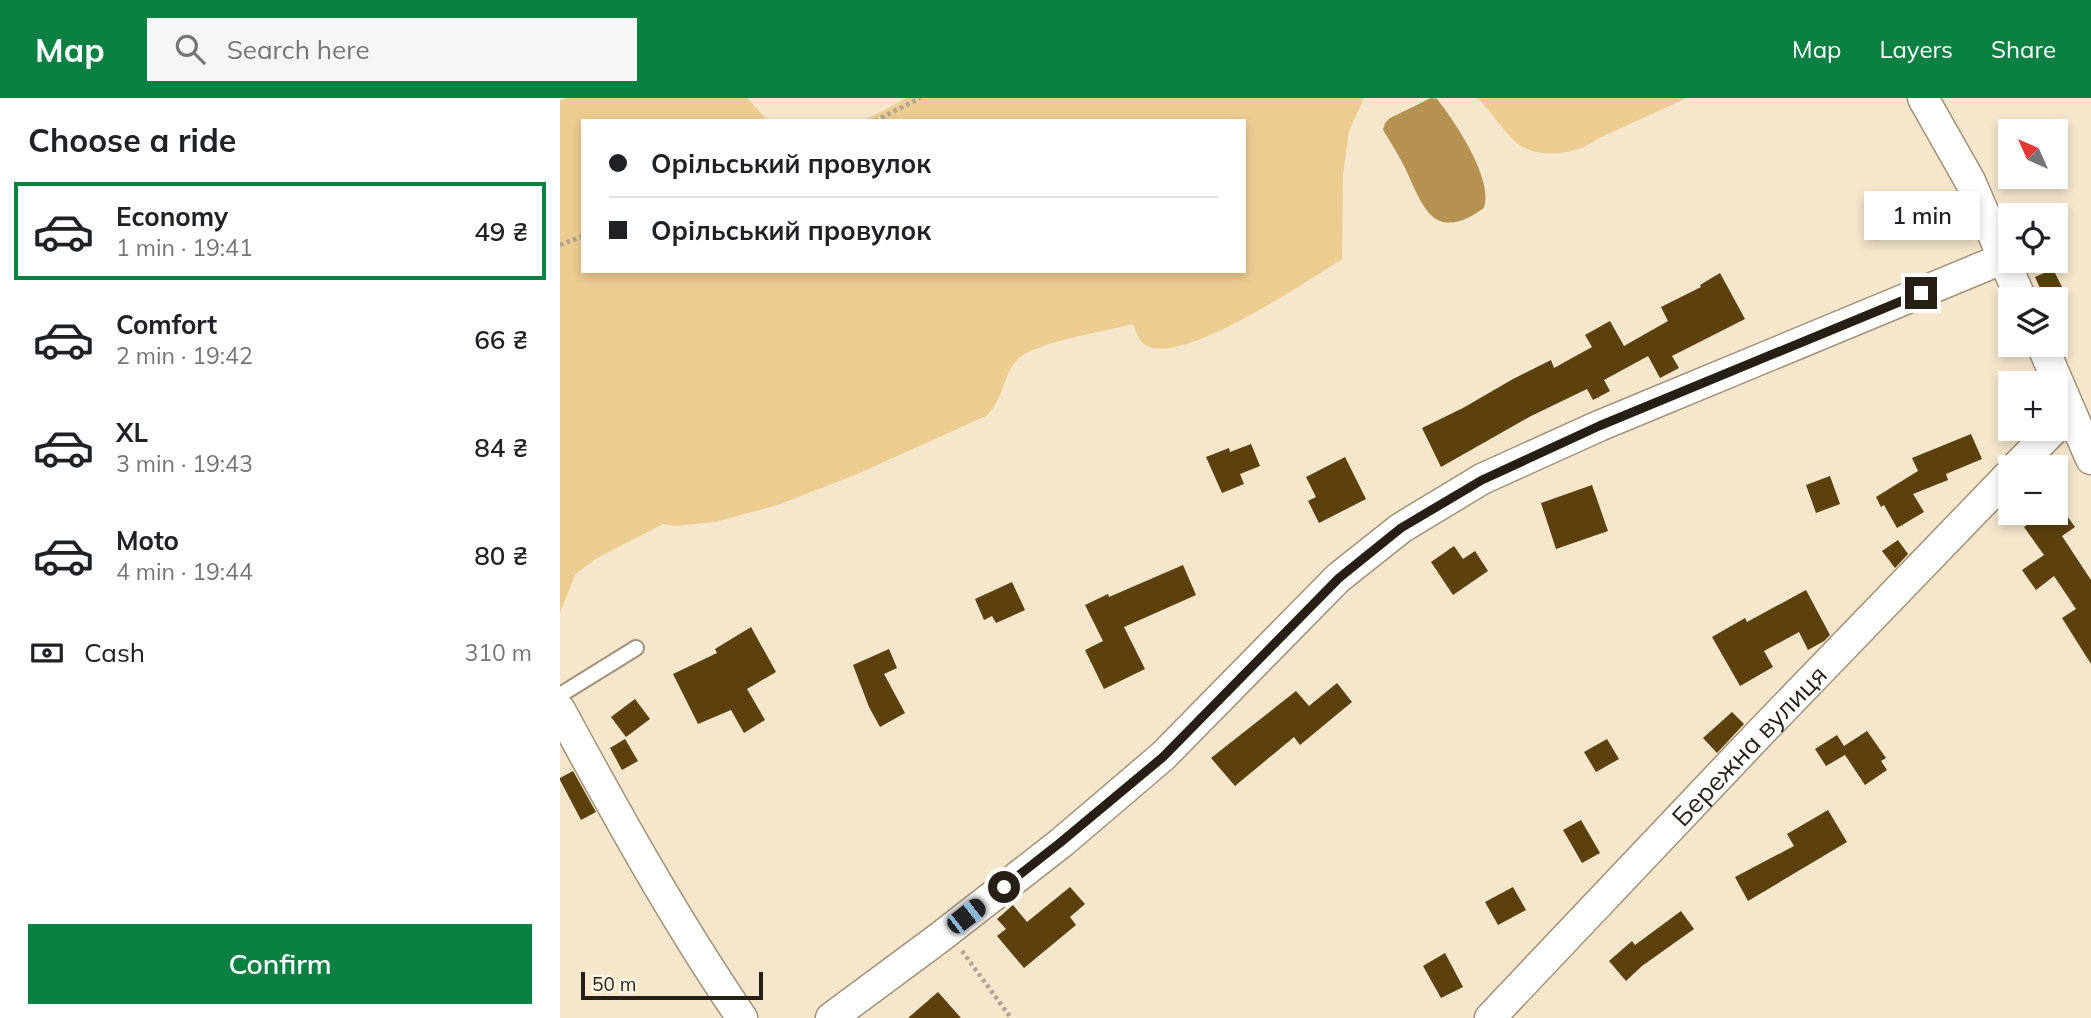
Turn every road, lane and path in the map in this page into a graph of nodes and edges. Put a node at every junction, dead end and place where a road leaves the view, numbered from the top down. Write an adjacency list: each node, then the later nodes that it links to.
1 (920, 98): 3 (path)
2 (1923, 98): 6 (street)
3 (879, 119)
4 (581, 237): 5 (path)
5 (560, 245)
6 (1998, 249)
7 (1998, 261): 16 (street)
8 (2068, 416): 11 (street)
9 (2043, 441): 10 (street)
10 (2028, 455)
11 (2091, 459)
12 (1998, 486): 20 (street, Бережна вулиця)
13 (636, 648): 14 (lane)
14 (560, 695)
15 (560, 710): 17 (street)
16 (947, 931): 18 (street); 19 (path)
17 (743, 1018)
18 (831, 1018)
19 (1011, 1018)
20 (1490, 1018)

